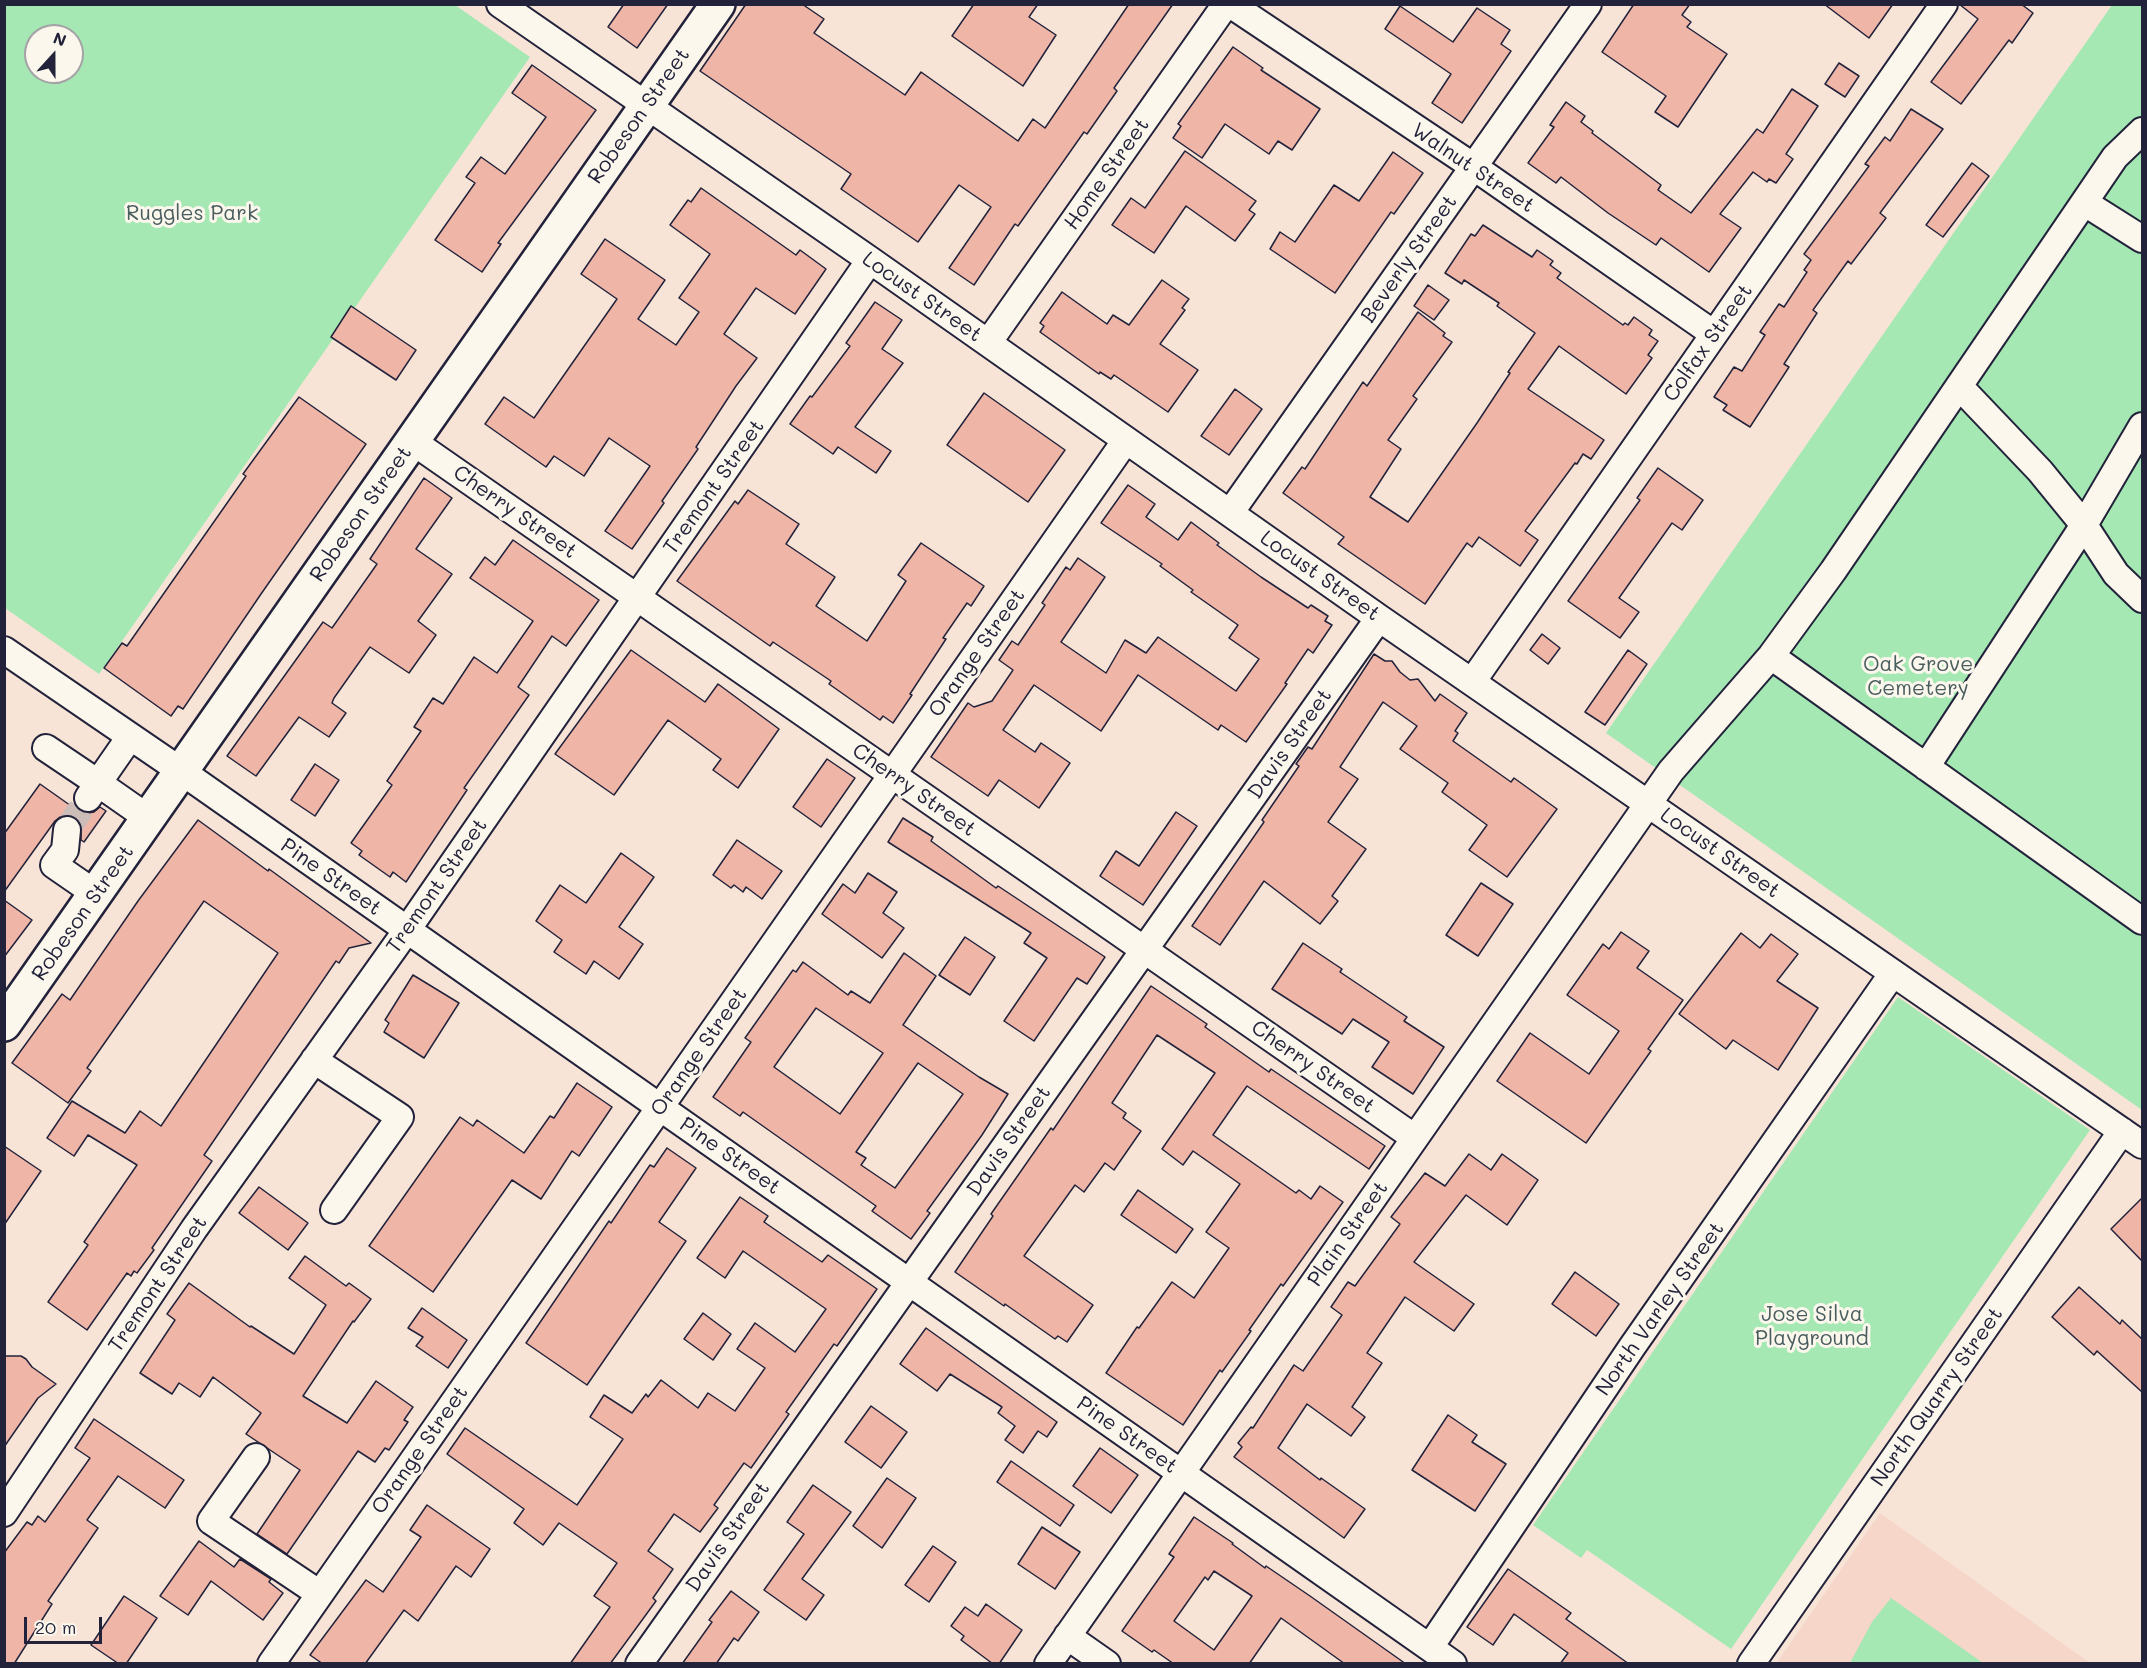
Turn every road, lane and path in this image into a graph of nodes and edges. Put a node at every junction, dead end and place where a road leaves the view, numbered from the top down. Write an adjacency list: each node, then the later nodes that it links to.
1 (500, 4): 6 (street, Locust Street)
2 (718, 4): 6 (main road, Robeson Street)
3 (1228, 4): 8 (street, Walnut Street); 13 (street, Home Street)
4 (1588, 4): 8 (street, Beverly Street)
5 (1944, 4): 12 (street, Colfax Street)
6 (646, 105): 11 (street, Locust Street); 17 (main road, Robeson Street)
7 (2142, 131): 9 (street, Plain Street)
8 (1474, 167): 12 (street, Walnut Street); 18 (street, Beverly Street)
9 (2085, 203): 10 (street); 14 (street, Plain Street)
10 (2142, 239)
11 (870, 260): 13 (street, Locust Street); 20 (street, Tremont Street)
12 (1714, 334): 25 (street, Colfax Street)
13 (988, 343): 16 (street, Locust Street)
14 (1959, 386): 19 (street); 24 (street, Plain Street)
15 (2142, 426): 19 (street)
16 (1126, 440): 18 (street, Locust Street); 30 (street, Orange Street)
17 (412, 441): 20 (street, Cherry Street); 29 (main road, Robeson Street)
18 (1230, 513): 22 (street, Locust Street)
19 (2084, 525): 21 (street); 28 (street)
20 (637, 598): 30 (street, Cherry Street); 37 (street, Tremont Street)
21 (2142, 599)
22 (1379, 618): 25 (street, Locust Street); 38 (street, Davis Street)
23 (4, 650): 26 (street, Pine Street)
24 (1771, 657): 28 (street); 32 (street, Plain Street)
25 (1472, 682): 32 (street, Locust Street)
26 (130, 737): 29 (street, Pine Street); 31 (street)
27 (46, 748): 31 (street)
28 (1926, 767): 36 (street)
29 (181, 771): 33 (main road, Robeson Street); 37 (street, Pine Street)
30 (892, 774): 38 (street, Cherry Street); 42 (street, Orange Street)
31 (100, 796): 33 (street)
32 (1649, 804): 39 (street, Locust Street); 43 (street, Plain Street)
33 (148, 818): 35 (main road, Robeson Street)
34 (70, 840): 35 (street)
35 (96, 894): 40 (main road, Robeson Street)
36 (2142, 921)
37 (407, 930): 41 (street, Tremont Street); 42 (street, Pine Street)
38 (1144, 950): 43 (street, Cherry Street); 46 (street, Davis Street)
39 (1893, 973): 44 (street, Locust Street); 52 (street, North Varley Street)
40 (4, 1024)
41 (314, 1060): 45 (street); 49 (street, Tremont Street)
42 (660, 1107): 46 (street, Pine Street); 50 (street, Orange Street)
43 (1415, 1138): 48 (street, Plain Street)
44 (2132, 1138): 58 (street, North Quarry Street)
45 (334, 1210)
46 (909, 1282): 48 (street, Pine Street); 54 (street, Davis Street)
47 (256, 1457): 50 (street)
48 (1182, 1473): 51 (street, Plain Street); 52 (street, Pine Street)
49 (4, 1513)
50 (320, 1594): 53 (street, Orange Street)
51 (1067, 1636): 55 (street, Plain Street); 56 (street)
52 (1430, 1647): 57 (street, Pine Street)
53 (271, 1664)
54 (639, 1664)
55 (1048, 1664)
56 (1107, 1664)
57 (1453, 1664)
58 (1751, 1664)

